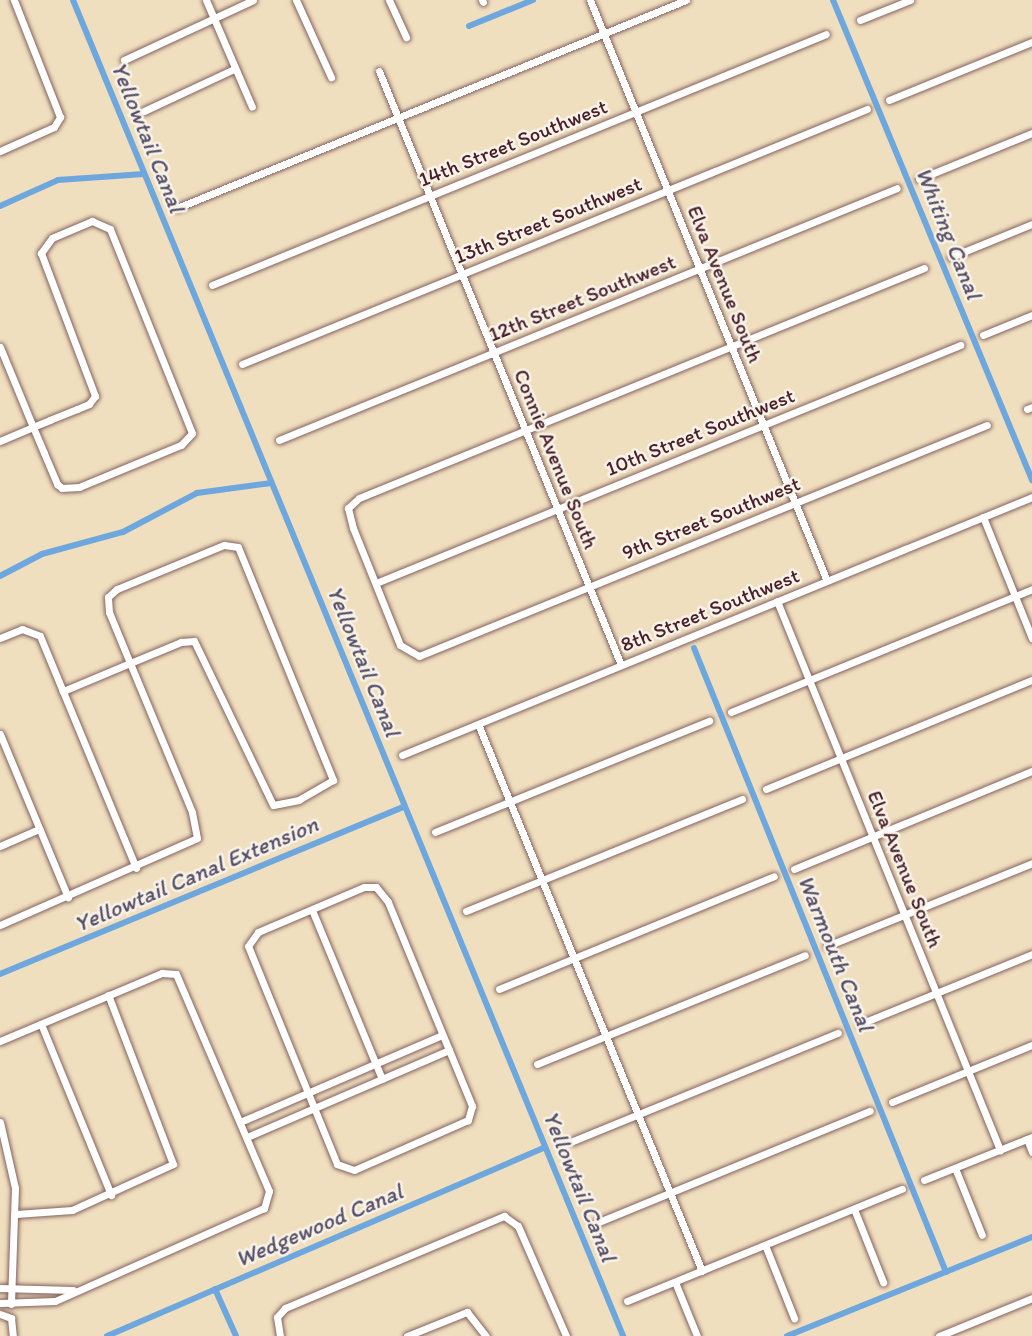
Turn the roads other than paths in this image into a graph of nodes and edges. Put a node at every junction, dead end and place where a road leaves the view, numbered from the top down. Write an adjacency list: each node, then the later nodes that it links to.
1 (14, 0): 26 (street)
2 (206, 0): 9 (street)
3 (253, 0): 9 (street)
4 (296, 0): 18 (street)
5 (389, 0): 13 (street)
6 (590, 0): 11 (street, Elva Avenue South)
7 (686, 0): 11 (street)
8 (910, 0): 10 (street)
9 (211, 19): 15 (street); 16 (street)
10 (860, 20)
11 (605, 33): 23 (street, Elva Avenue South); 24 (street)
12 (826, 34): 23 (street, 14th Street Southwest)
13 (406, 37)
14 (1032, 41): 19 (street)
15 (124, 60)
16 (234, 69): 20 (street); 22 (street)
17 (379, 71): 24 (street, Connie Avenue South)
18 (331, 77)
19 (889, 100)
20 (252, 107)
21 (867, 109): 29 (street, 13th Street Southwest)
22 (144, 111)
23 (636, 112): 29 (street, Elva Avenue South); 30 (street, 14th Street Southwest)
24 (398, 118): 30 (street, Connie Avenue South); 31 (street)
25 (1032, 133): 27 (street)
26 (0, 151)
27 (919, 179)
28 (897, 188): 34 (street, 12th Street Southwest)
29 (668, 190): 34 (street, Elva Avenue South); 36 (street, 13th Street Southwest)
30 (429, 196): 36 (street, Connie Avenue South); 37 (street, 14th Street Southwest)
31 (177, 208)
32 (1032, 224): 33 (street)
33 (951, 257)
34 (700, 268): 42 (street, Elva Avenue South); 43 (street, 12th Street Southwest)
35 (924, 268): 42 (street)
36 (461, 274): 43 (street, Connie Avenue South); 44 (street, 13th Street Southwest)
37 (212, 285)
38 (1032, 315): 39 (street)
39 (983, 335)
40 (960, 345): 45 (street, 10th Street Southwest)
41 (0, 347): 47 (street)
42 (732, 347): 45 (street, Elva Avenue South); 48 (street)
43 (494, 352): 48 (street, Connie Avenue South); 49 (street, 12th Street Southwest)
44 (243, 364)
45 (764, 425): 52 (street, Elva Avenue South); 53 (street, 10th Street Southwest)
46 (987, 425): 52 (street, 9th Street Southwest)
47 (33, 427): 47 (street); 50 (street)
48 (525, 431): 53 (street, Connie Avenue South); 56 (street)
49 (279, 440)
50 (0, 441)
51 (1032, 497): 54 (street, 8th Street Southwest)
52 (796, 503): 55 (street, Elva Avenue South); 57 (street, 9th Street Southwest)
53 (557, 509): 56 (street, 10th Street Southwest); 57 (street, Connie Avenue South)
54 (983, 517): 55 (street, 8th Street Southwest); 59 (street)
55 (827, 581): 60 (street, 8th Street Southwest)
56 (376, 583): 57 (street, 9th Street Southwest)
57 (589, 587): 64 (street, Connie Avenue South)
58 (1032, 589): 59 (street)
59 (1015, 596): 62 (street); 65 (street)
60 (777, 601): 64 (street, 8th Street Southwest); 65 (street, Elva Avenue South)
61 (0, 638): 67 (street)
62 (1032, 638)
63 (130, 663): 63 (street); 67 (street); 83 (street)
64 (621, 665): 70 (street, 8th Street Southwest)
65 (809, 680): 68 (street); 73 (street, Elva Avenue South)
66 (1032, 680): 73 (street)
67 (63, 691): 83 (street)
68 (731, 712)
69 (709, 721): 77 (street)
70 (478, 724): 72 (street, 8th Street Southwest); 77 (street)
71 (0, 734): 78 (street)
72 (402, 755)
73 (841, 758): 75 (street); 80 (street, Elva Avenue South)
74 (1032, 771): 80 (street)
75 (766, 789)
76 (741, 799): 86 (street)
77 (510, 802): 79 (street); 86 (street)
78 (39, 829): 81 (street); 87 (street)
79 (435, 832)
80 (873, 836): 84 (street); 90 (street, Elva Avenue South)
81 (0, 846)
82 (1032, 863): 90 (street)
83 (136, 868): 87 (street)
84 (794, 869)
85 (774, 876): 95 (street)
86 (542, 880): 89 (street); 95 (street)
87 (68, 897): 91 (street)
88 (312, 910): 102 (street); 107 (street); 111 (street)
89 (466, 911)
90 (904, 915): 92 (street); 97 (street, Elva Avenue South)
91 (0, 926)
92 (827, 946)
93 (1032, 954): 97 (street)
94 (805, 955): 103 (street)
95 (574, 958): 96 (street); 103 (street)
96 (499, 989)
97 (936, 993): 100 (street); 109 (street, Elva Avenue South)
98 (108, 995): 99 (street); 117 (street); 127 (street)
99 (41, 1024): 104 (street); 127 (street)
100 (860, 1024)
101 (838, 1033): 115 (street)
102 (442, 1035): 106 (street); 107 (street)
103 (606, 1036): 108 (street); 115 (street)
104 (0, 1041)
105 (1032, 1045): 109 (street)
106 (449, 1050): 110 (street); 113 (street)
107 (376, 1065): 110 (street); 111 (street)
108 (537, 1065)
109 (968, 1071): 112 (street); 121 (street, Elva Avenue South)
110 (382, 1079): 113 (street)
111 (308, 1094): 113 (street); 117 (street)
112 (892, 1102)
113 (314, 1107): 118 (street)
114 (870, 1111): 126 (street)
115 (638, 1115): 120 (street); 126 (street)
116 (0, 1122): 129 (street)
117 (240, 1122): 118 (street)
118 (247, 1137): 138 (street)
119 (1029, 1138): 121 (street); 122 (street)
120 (573, 1141)
121 (1000, 1150): 123 (street)
122 (1032, 1152)
123 (955, 1168): 124 (street); 131 (street)
124 (924, 1180)
125 (902, 1189): 128 (street)
126 (670, 1193): 130 (street); 133 (street)
127 (111, 1195): 129 (street)
128 (854, 1209): 132 (street); 135 (street)
129 (16, 1214): 137 (street)
130 (594, 1224)
131 (982, 1235)
132 (765, 1245): 133 (street); 144 (street)
133 (702, 1271): 134 (street)
134 (675, 1282): 140 (street); 150 (street)
135 (883, 1282)
136 (0, 1288): 137 (street)
137 (12, 1288): 138 (street); 142 (street)
138 (74, 1290): 142 (street)
139 (1032, 1298): 151 (street)
140 (627, 1301)
141 (0, 1303): 142 (street)
142 (11, 1304)
143 (0, 1314): 145 (street)
144 (794, 1318)
145 (13, 1336)
146 (280, 1336): 149 (street)
147 (407, 1336): 148 (street)
148 (486, 1336)
149 (566, 1336)
150 (697, 1336)
151 (939, 1336)

